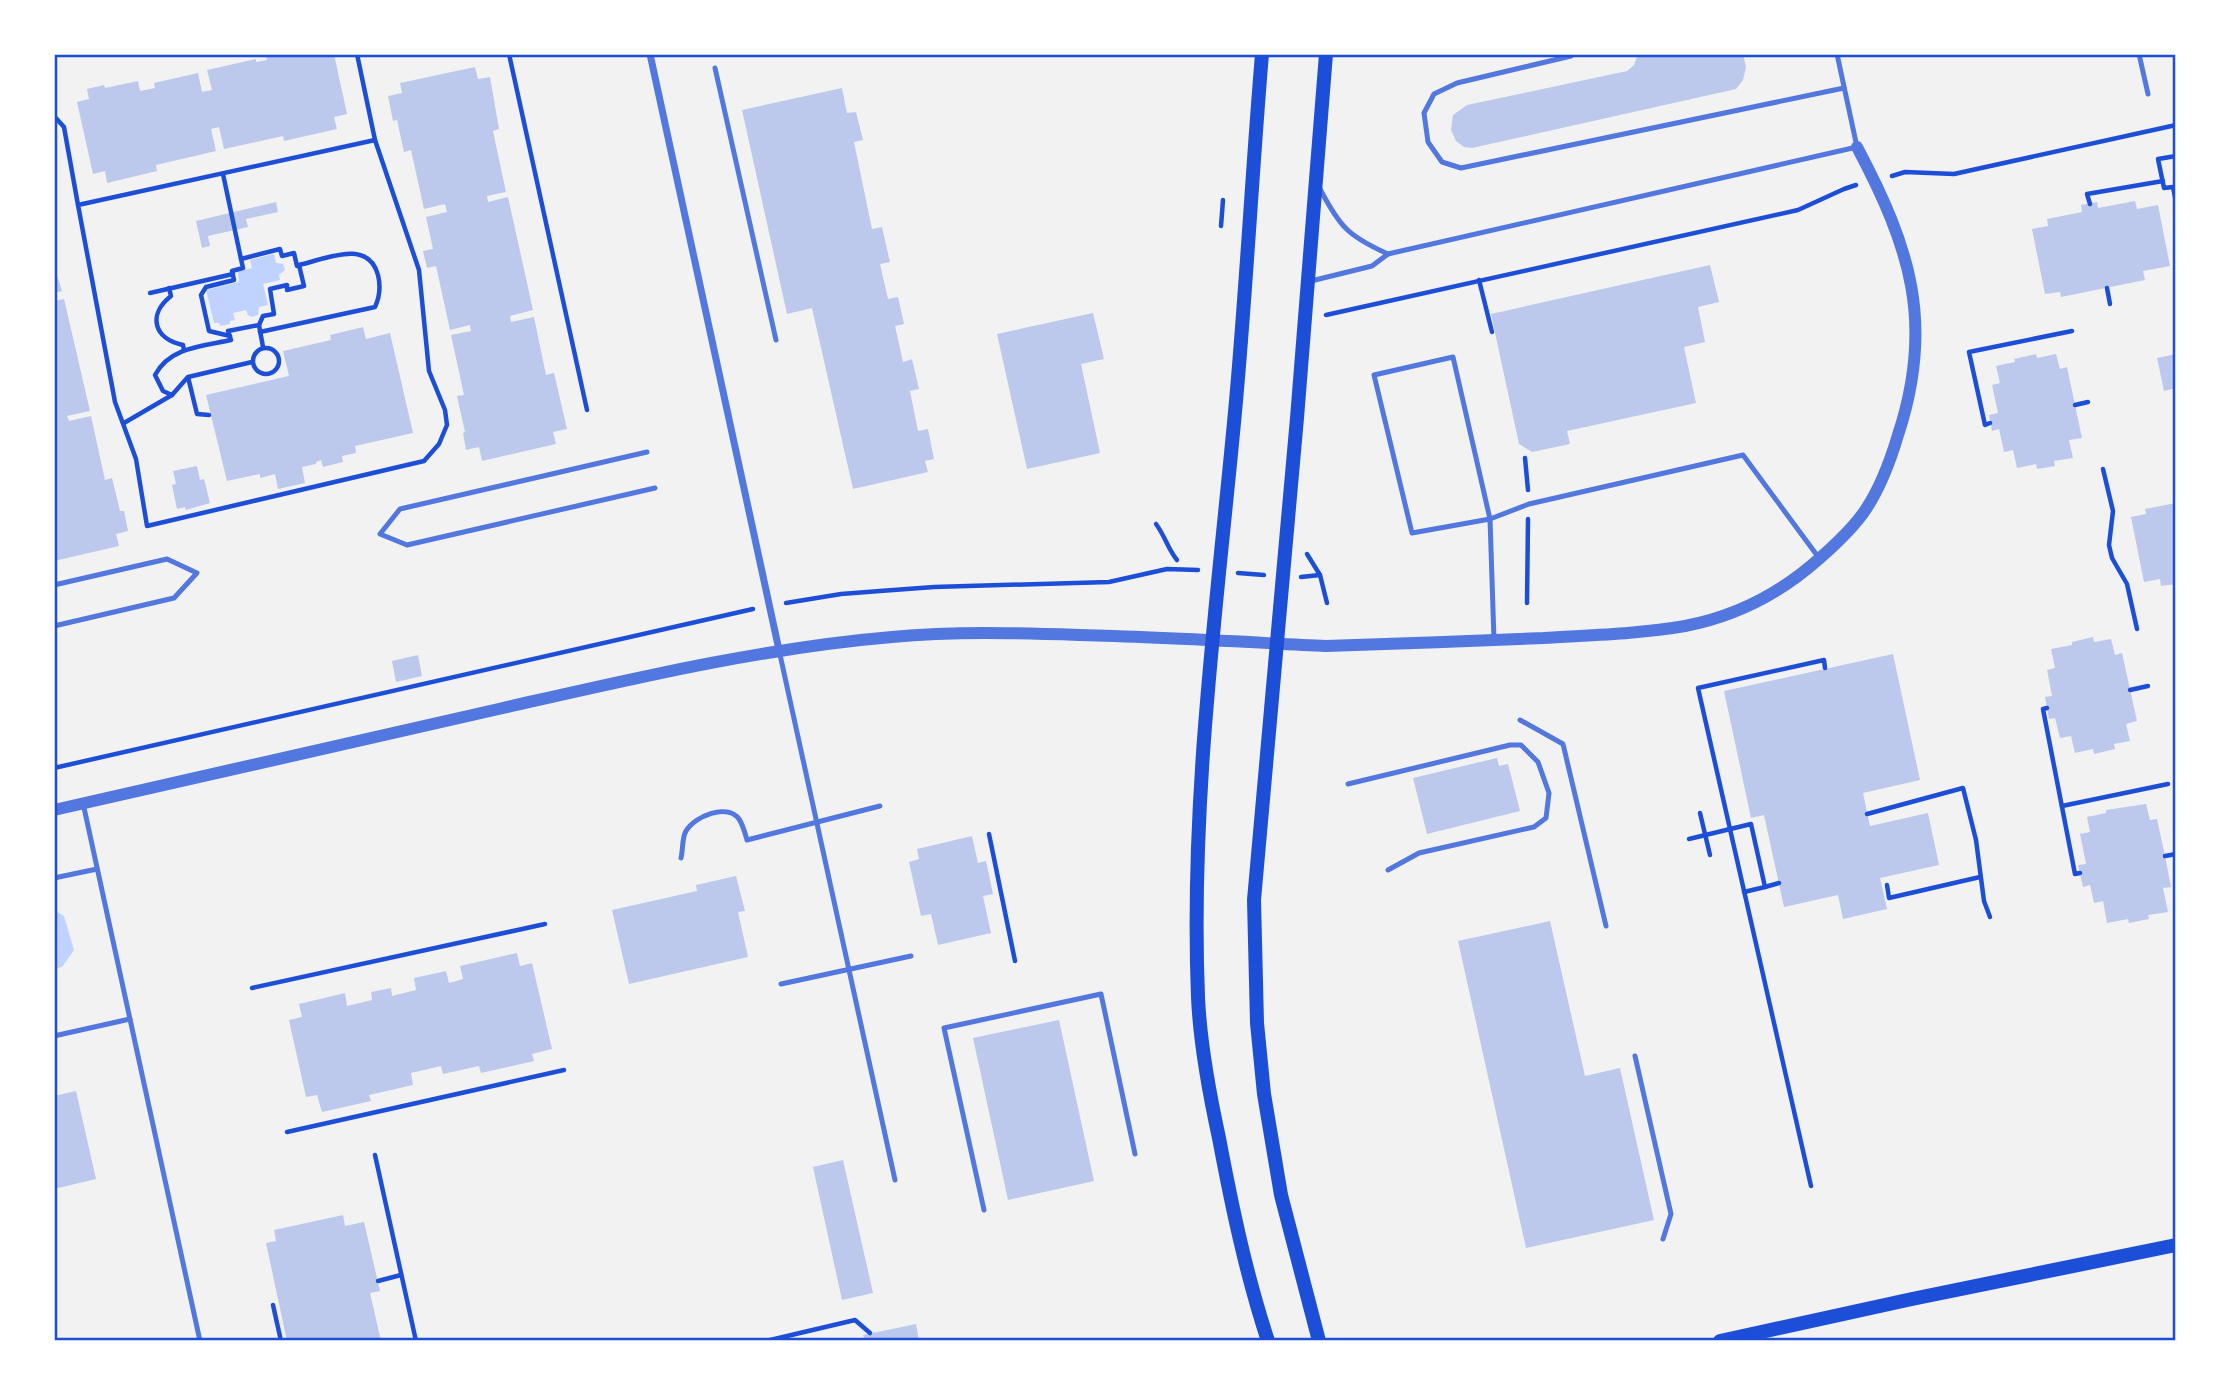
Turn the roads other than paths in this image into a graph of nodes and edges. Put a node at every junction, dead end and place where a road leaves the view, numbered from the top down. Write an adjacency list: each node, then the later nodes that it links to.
1 (650, 54): 24 (street)
2 (1262, 54): 21 (main road)
3 (1326, 54): 11 (main road)
4 (1573, 54): 8 (lane)
5 (1837, 54): 8 (lane)
6 (2139, 54): 9 (lane)
7 (715, 68): 14 (lane)
8 (1844, 88): 10 (lane)
9 (2148, 94)
10 (1857, 147): 12 (lane); 18 (street)
11 (1316, 181): 12 (lane); 13 (main road)
12 (1388, 254): 13 (lane)
13 (1308, 282): 23 (main road)
14 (776, 340)
15 (647, 452): 16 (lane)
16 (655, 488)
17 (1490, 519): 17 (lane); 18 (lane); 22 (lane)
18 (1819, 558): 22 (street)
19 (54, 585): 20 (lane)
20 (54, 626)
21 (1213, 639): 23 (street); 24 (street); 48 (main road)
22 (1494, 640): 23 (street)
23 (1278, 645): 49 (main road)
24 (779, 650): 27 (street); 30 (lane)
25 (1520, 720): 35 (lane)
26 (1348, 784): 33 (lane)
27 (83, 803): 29 (street); 32 (lane)
28 (880, 806): 30 (lane)
29 (54, 810)
30 (817, 821): 31 (lane); 37 (lane)
31 (681, 858)
32 (97, 869): 34 (lane); 39 (lane)
33 (1388, 870)
34 (54, 878)
35 (1606, 926)
36 (911, 956): 37 (lane)
37 (849, 969): 38 (lane); 43 (lane)
38 (781, 984)
39 (130, 1019): 40 (lane); 47 (lane)
40 (54, 1036)
41 (1635, 1056): 45 (lane)
42 (1135, 1154): 44 (lane)
43 (895, 1180)
44 (984, 1210)
45 (1663, 1239)
46 (2176, 1245): 50 (main road)
47 (200, 1341)
48 (1268, 1341)
49 (1319, 1341)
50 (1720, 1341)

